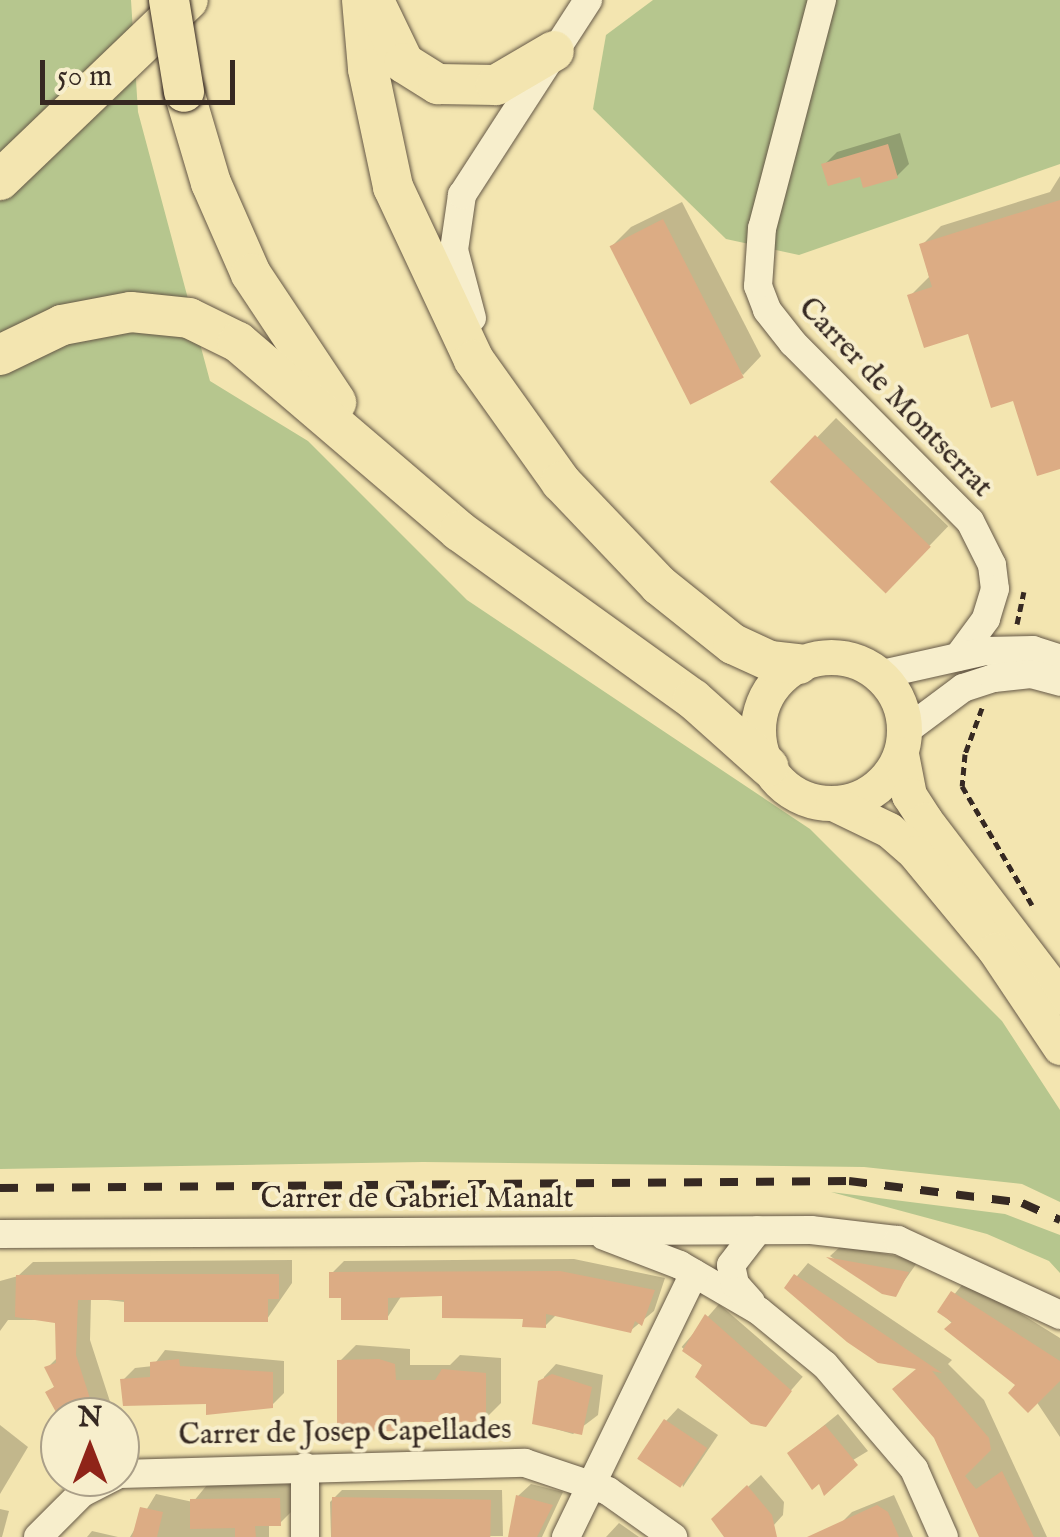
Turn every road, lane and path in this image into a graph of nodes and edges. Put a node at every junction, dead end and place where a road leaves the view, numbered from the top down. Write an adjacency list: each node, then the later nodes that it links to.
1 (168, 0): 11 (highway, bridge)
2 (188, 0): 8 (highway)
3 (362, 0): 10 (highway)
4 (374, 0): 7 (highway)
5 (588, 0): 7 (street)
6 (822, 0): 12 (street, Carrer de Montserrat)
7 (554, 51): 10 (street)
8 (0, 180)
9 (0, 355): 11 (highway)
10 (507, 411): 14 (highway)
11 (444, 519): 18 (highway)
12 (958, 657): 13 (street); 15 (street)
13 (1060, 659)
14 (800, 664): 15 (main road); 18 (main road)
15 (878, 675): 17 (main road)
16 (1060, 682): 17 (street)
17 (902, 743): 19 (main road); 20 (main road)
18 (768, 766): 19 (main road)
19 (833, 803): 21 (main road)
20 (1060, 997)
21 (1060, 1047)
22 (589, 1230): 23 (street); 24 (street, Carrer de Gabriel Manalt); 25 (street, Carrer de Gabriel Manalt)
23 (758, 1230): 26 (street); 27 (street)
24 (0, 1234)
25 (694, 1273): 26 (street, Carrer de Gabriel Manalt); 30 (street)
26 (759, 1310): 36 (street, Carrer de Gabriel Manalt)
27 (1060, 1315)
28 (305, 1467): 29 (street, Carrer de Josep Capellades); 30 (street, Carrer de Josep Capellades); 33 (street)
29 (140, 1475)
30 (591, 1483): 34 (street); 35 (street, Carrer de Josep Capellades)
31 (78, 1497): 32 (street, Carrer de Josep Capellades)
32 (38, 1537)
33 (305, 1537)
34 (566, 1537)
35 (672, 1537)
36 (944, 1537)

